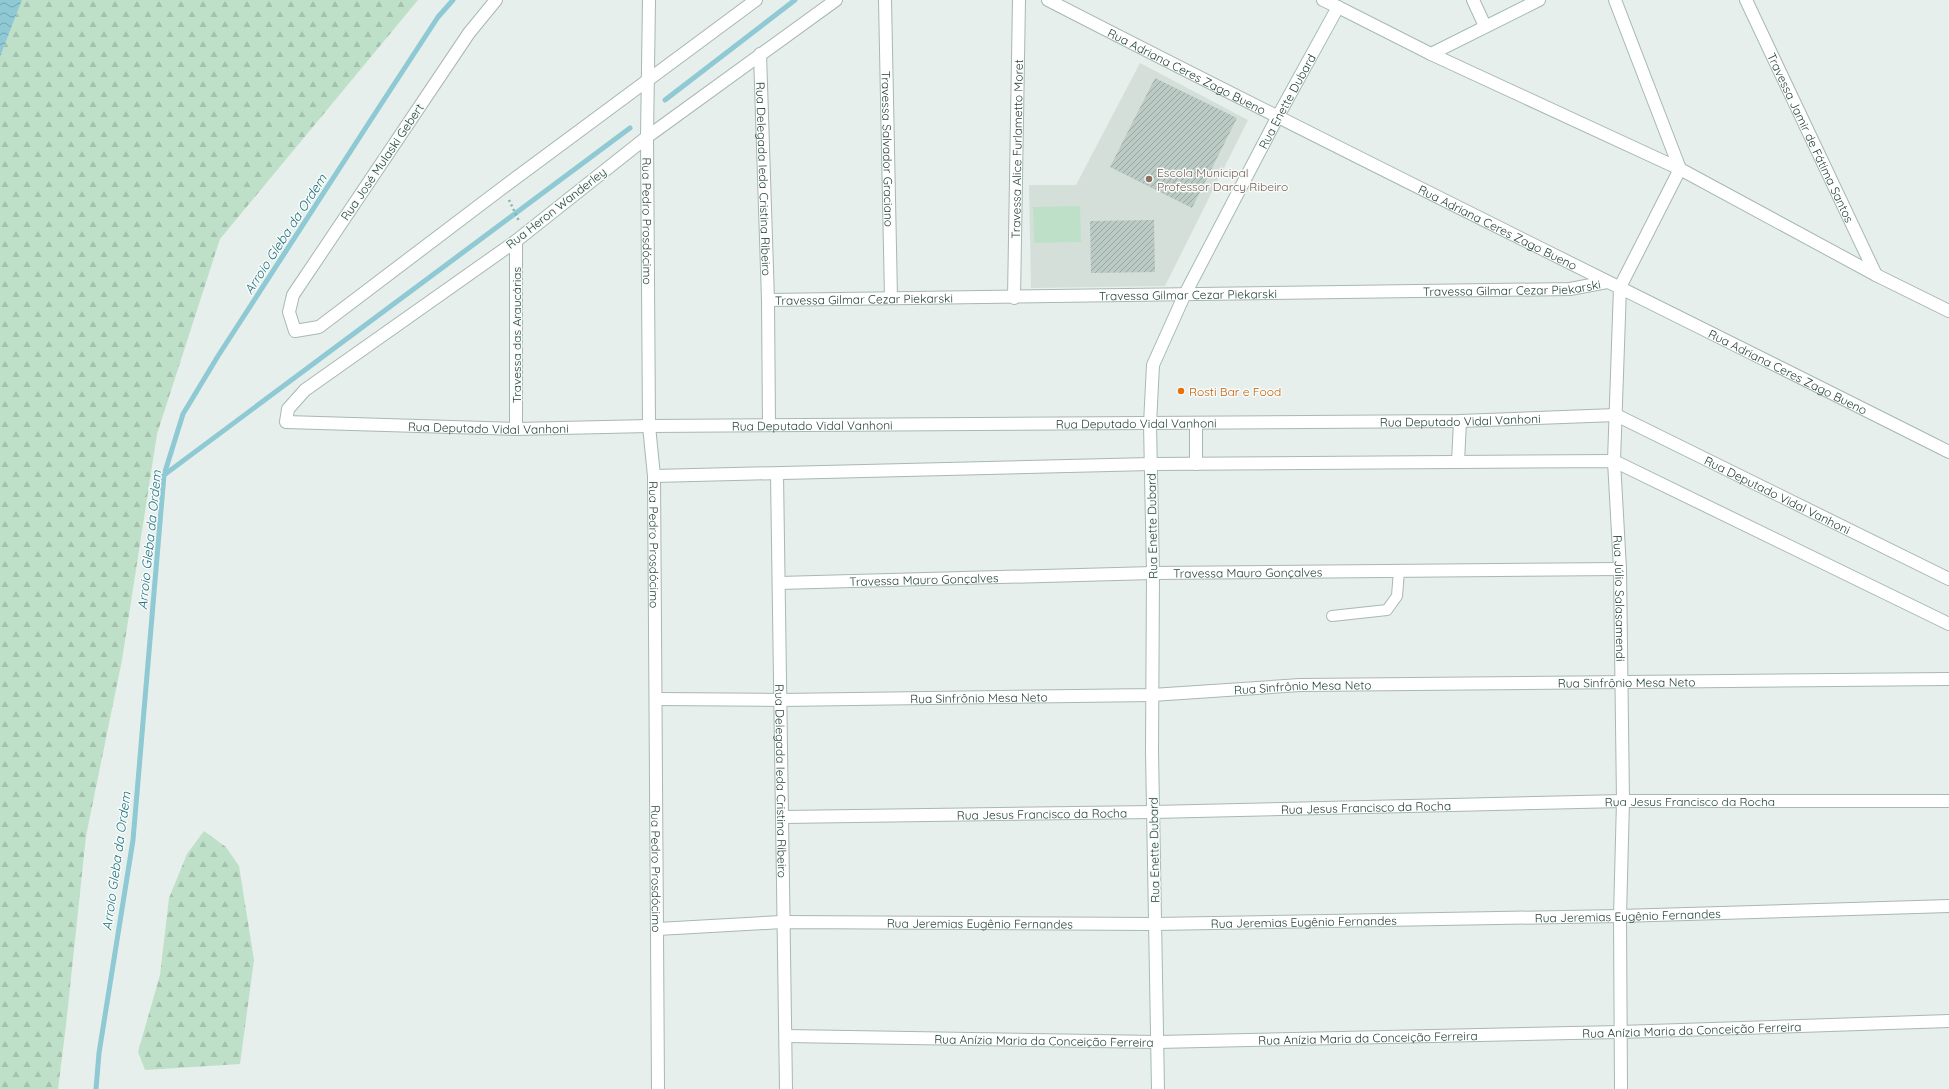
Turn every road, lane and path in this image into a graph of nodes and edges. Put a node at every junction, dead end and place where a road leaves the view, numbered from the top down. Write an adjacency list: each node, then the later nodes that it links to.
1 (496, 0): 17 (street, Rua José Mulaski Gebert)
2 (649, 0): 17 (street, Rua Pedro Prosdócimo)
3 (756, 0): 17 (street)
4 (836, 0): 15 (street, Rua Heron Wanderley)
5 (885, 0): 28 (street, Travessa Salvador Graciano)
6 (1019, 0): 29 (street, Travessa Alice Furlametto Moret)
7 (1048, 0): 18 (street, Rua Adriana Ceres Zago Bueno)
8 (1323, 0): 13 (street)
9 (1473, 0): 14 (street)
10 (1539, 0): 14 (street)
11 (1615, 0): 20 (street)
12 (1746, 0): 24 (street, Travessa Jamir de Fátima Santos)
13 (1336, 4): 16 (street); 18 (street, Rua Enette Dubard)
14 (1485, 26): 16 (street)
15 (760, 54): 19 (street, Rua Heron Wanderley); 30 (street, Rua Delegada Ieda Cristina Ribeiro)
16 (1431, 54): 20 (street)
17 (648, 81): 19 (street, Rua Pedro Prosdócimo)
18 (1277, 118): 25 (street, Rua Adriana Ceres Zago Bueno); 27 (street, Rua Enette Dubard)
19 (646, 137): 23 (street, Rua Heron Wanderley); 38 (street, Rua Pedro Prosdócimo)
20 (1680, 169): 24 (street); 26 (street, Rua Júlio Salasamendi)
21 (508, 198): 22 (path)
22 (522, 227)
23 (516, 241): 34 (street, Rua Heron Wanderley); 39 (street, Travessa das Araucárias)
24 (1876, 275): 31 (street)
25 (1607, 282): 26 (street, Rua Adriana Ceres Zago Bueno); 27 (street, Travessa Gilmar Cezar Piekarski)
26 (1620, 287): 32 (street, Rua Júlio Salasamendi); 40 (street, Rua Adriana Ceres Zago Bueno)
27 (1184, 296): 29 (street, Travessa Gilmar Cezar Piekarski); 35 (street, Rua Enette Dubard)
28 (891, 298): 29 (street, Travessa Gilmar Cezar Piekarski); 30 (street, Travessa Gilmar Cezar Piekarski)
29 (1014, 298)
30 (768, 300): 37 (street, Rua Delegada Ieda Cristina Ribeiro)
31 (1949, 311)
32 (1616, 415): 33 (street, Rua Deputado Vidal Vanhoni); 41 (street, Rua Júlio Salasamendi); 50 (street, Rua Deputado Vidal Vanhoni)
33 (1460, 421): 36 (street, Rua Deputado Vidal Vanhoni); 42 (street)
34 (286, 422): 39 (street, Rua Deputado Vidal Vanhoni)
35 (1150, 424): 36 (street, Rua Deputado Vidal Vanhoni); 37 (street, Rua Deputado Vidal Vanhoni); 43 (street, Rua Enette Dubard)
36 (1196, 424): 44 (street)
37 (769, 425): 38 (street, Rua Deputado Vidal Vanhoni)
38 (649, 426): 39 (street, Rua Deputado Vidal Vanhoni); 46 (street, Rua Pedro Prosdócimo)
39 (516, 429)
40 (1949, 452)
41 (1614, 461): 42 (street); 47 (street, Rua Júlio Salasamendi); 53 (street)
42 (1458, 462): 44 (street)
43 (1151, 464): 44 (street); 45 (street); 49 (street, Rua Enette Dubard)
44 (1196, 464)
45 (777, 474): 46 (street); 51 (street, Rua Delegada Ieda Cristina Ribeiro)
46 (654, 476): 57 (street, Rua Pedro Prosdócimo)
47 (1620, 569): 48 (street, Travessa Mauro Gonçalves); 55 (street, Rua Júlio Salasamendi)
48 (1399, 571): 49 (street, Travessa Mauro Gonçalves); 52 (lane)
49 (1153, 573): 51 (street, Travessa Mauro Gonçalves); 56 (street, Rua Enette Dubard)
50 (1949, 579)
51 (779, 583): 58 (street, Rua Delegada Ieda Cristina Ribeiro)
52 (1332, 616)
53 (1949, 624)
54 (1949, 679): 55 (street, Rua Sinfrônio Mesa Neto)
55 (1620, 683): 56 (street, Rua Sinfrônio Mesa Neto); 59 (street, Rua Júlio Salasamendi)
56 (1152, 695): 58 (street, Rua Sinfrônio Mesa Neto); 61 (street, Rua Enette Dubard)
57 (656, 699): 58 (street, Rua Sinfrônio Mesa Neto); 67 (street, Rua Pedro Prosdócimo)
58 (781, 700): 62 (street, Rua Delegada Ieda Cristina Ribeiro)
59 (1623, 801): 60 (street, Rua Jesus Francisco da Rocha); 61 (street, Rua Jesus Francisco da Rocha); 64 (street, Rua Júlio Salasamendi)
60 (1949, 801)
61 (1153, 812): 62 (street, Rua Jesus Francisco da Rocha); 66 (street, Rua Enette Dubard)
62 (783, 817): 65 (street, Rua Delegada Ieda Cristina Ribeiro)
63 (1949, 906): 64 (street, Rua Jeremias Eugênio Fernandes)
64 (1620, 916): 66 (street, Rua Jeremias Eugênio Fernandes); 69 (street, Rua Júlio Salasamendi)
65 (782, 922): 66 (street, Rua Jeremias Eugênio Fernandes); 67 (street, Rua Jeremias Eugênio Fernandes); 70 (street, Rua Delegada Ieda Cristina Ribeiro)
66 (1155, 924): 71 (street, Rua Enette Dubard)
67 (658, 929): 72 (street, Rua Pedro Prosdócimo)
68 (1949, 1021): 69 (street, Rua Anízia Maria da Conceição Ferreira)
69 (1620, 1032): 71 (street, Rua Anízia Maria da Conceição Ferreira); 75 (street, Rua Júlio Salasamendi)
70 (786, 1036): 71 (street, Rua Anízia Maria da Conceição Ferreira); 73 (street, Rua Delegada Ieda Cristina Ribeiro)
71 (1156, 1042): 74 (street, Rua Enette Dubard)
72 (658, 1089)
73 (786, 1089)
74 (1158, 1089)
75 (1621, 1089)

